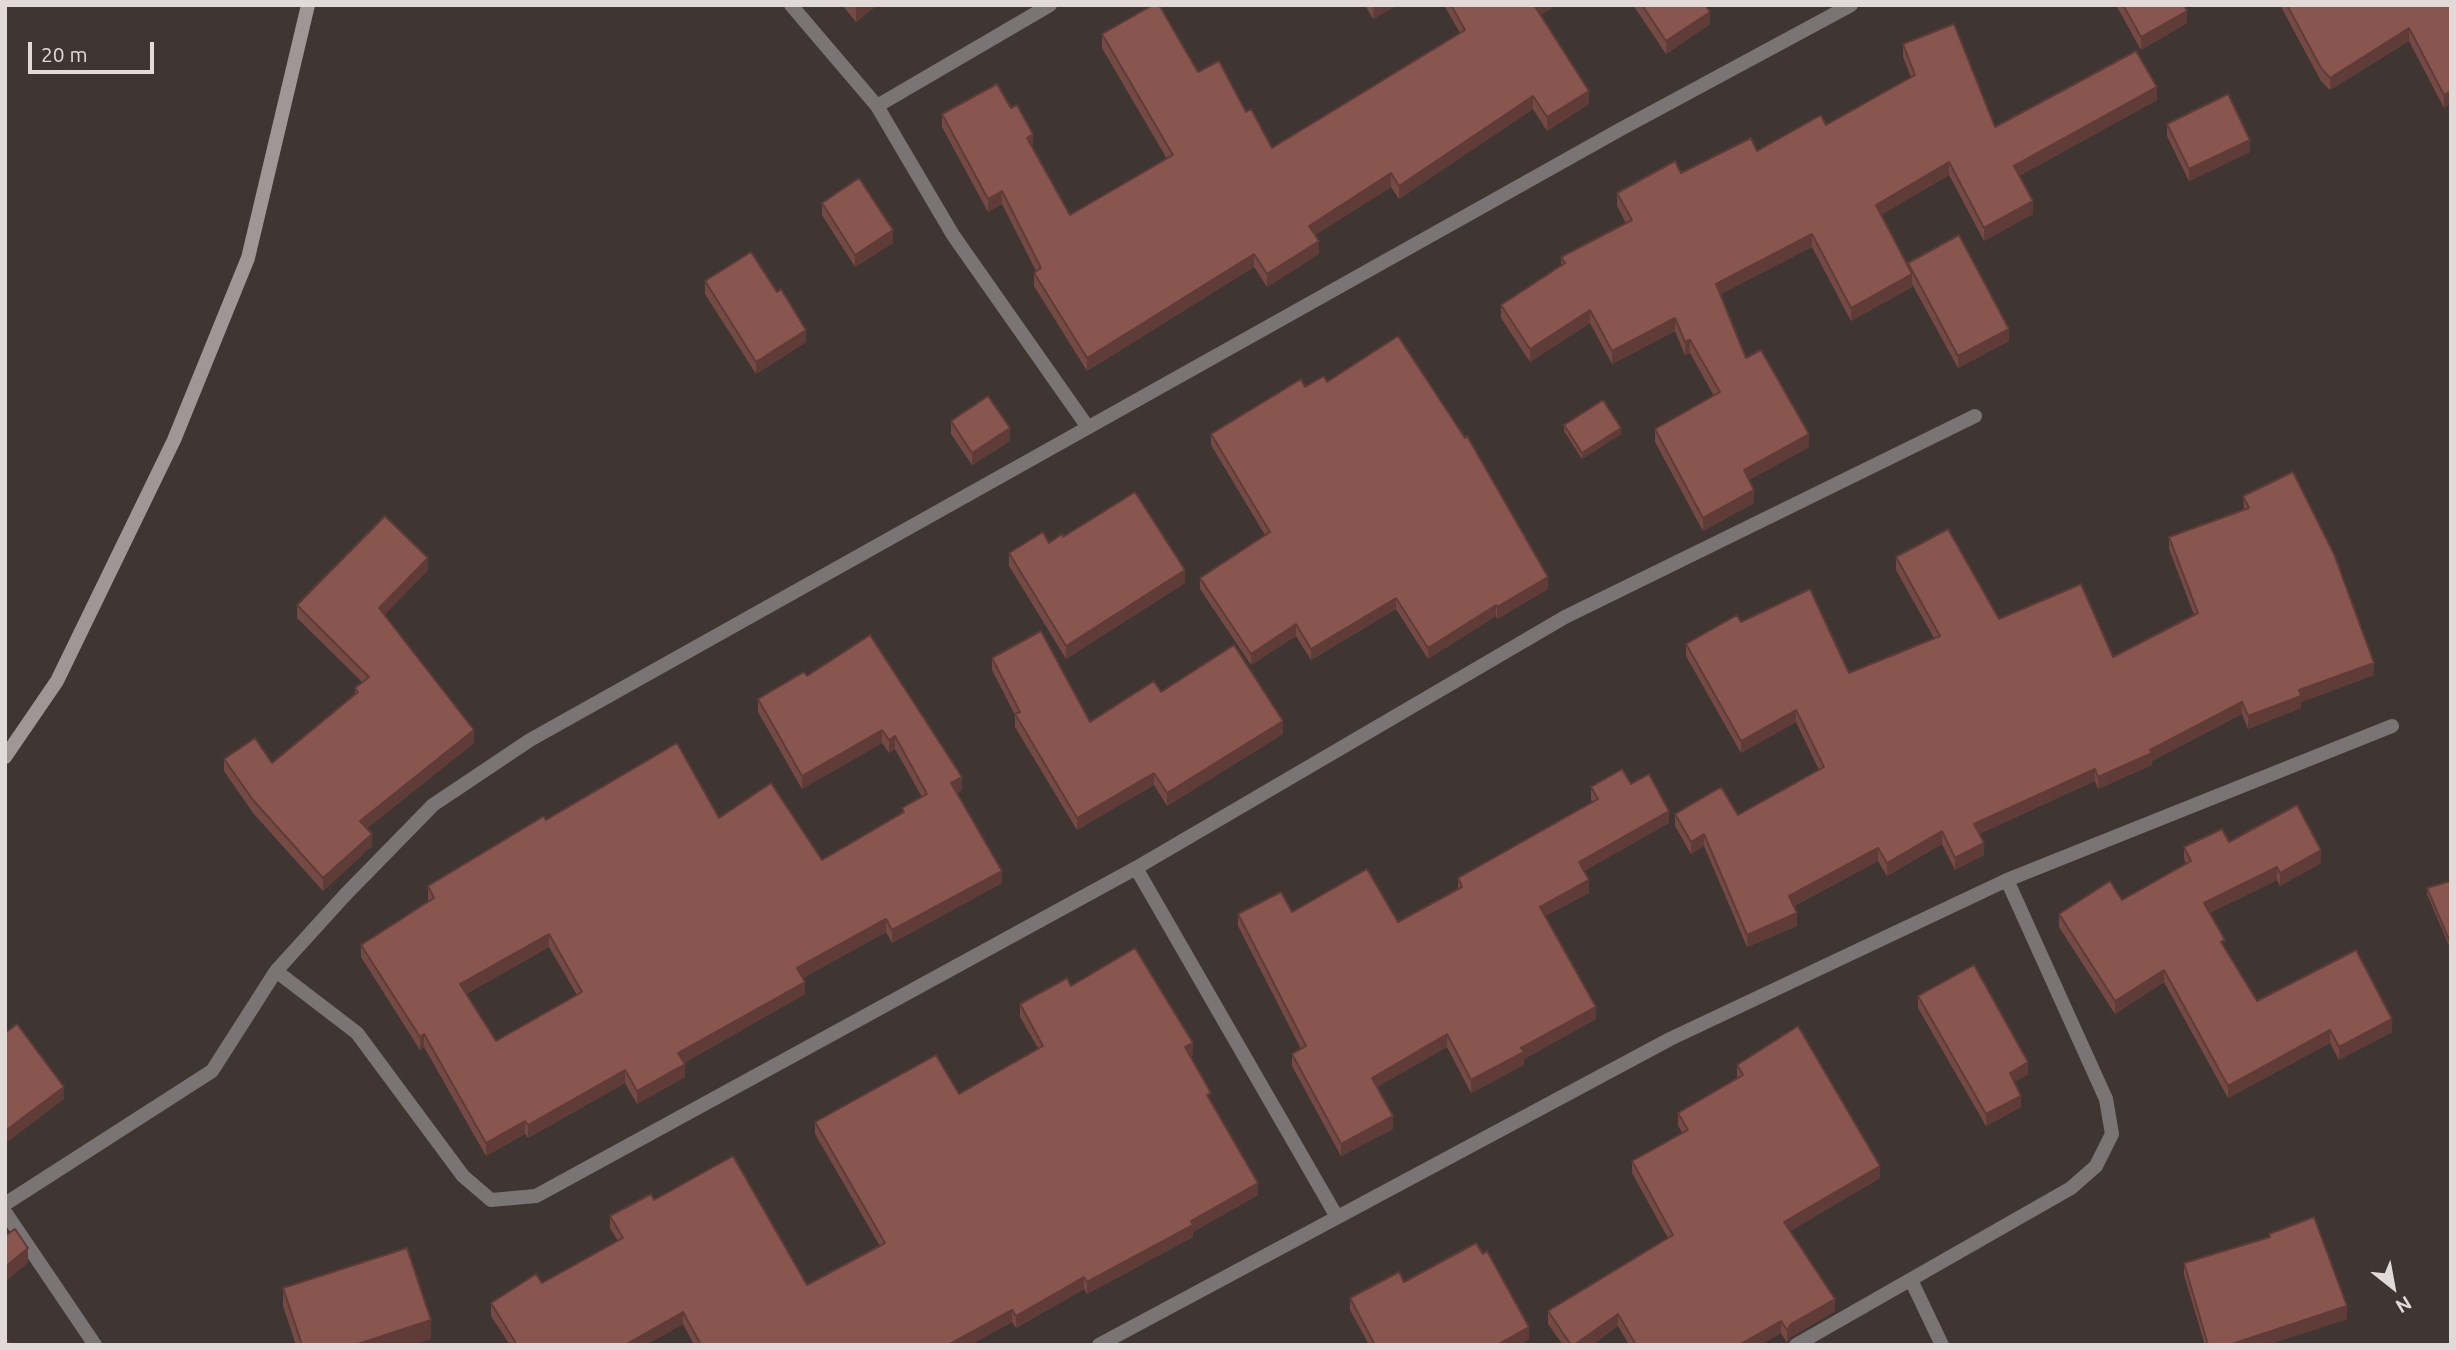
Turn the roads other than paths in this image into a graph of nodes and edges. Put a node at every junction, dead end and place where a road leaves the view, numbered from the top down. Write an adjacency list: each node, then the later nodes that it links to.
1 (308, 5): 9 (main road)
2 (791, 5): 5 (street)
3 (1050, 5): 5 (street)
4 (1851, 5): 7 (street)
5 (877, 106): 7 (street)
6 (1975, 416): 10 (street)
7 (1087, 426): 12 (street)
8 (2392, 726): 11 (street)
9 (5, 757)
10 (1136, 868): 12 (street); 15 (street)
11 (2007, 880): 15 (street); 16 (street)
12 (276, 971): 13 (street)
13 (5, 1203)
14 (5, 1212): 17 (street)
15 (1338, 1217): 18 (street)
16 (1911, 1279): 19 (street); 20 (street)
17 (95, 1345)
18 (1099, 1345)
19 (1796, 1345)
20 (1942, 1345)

